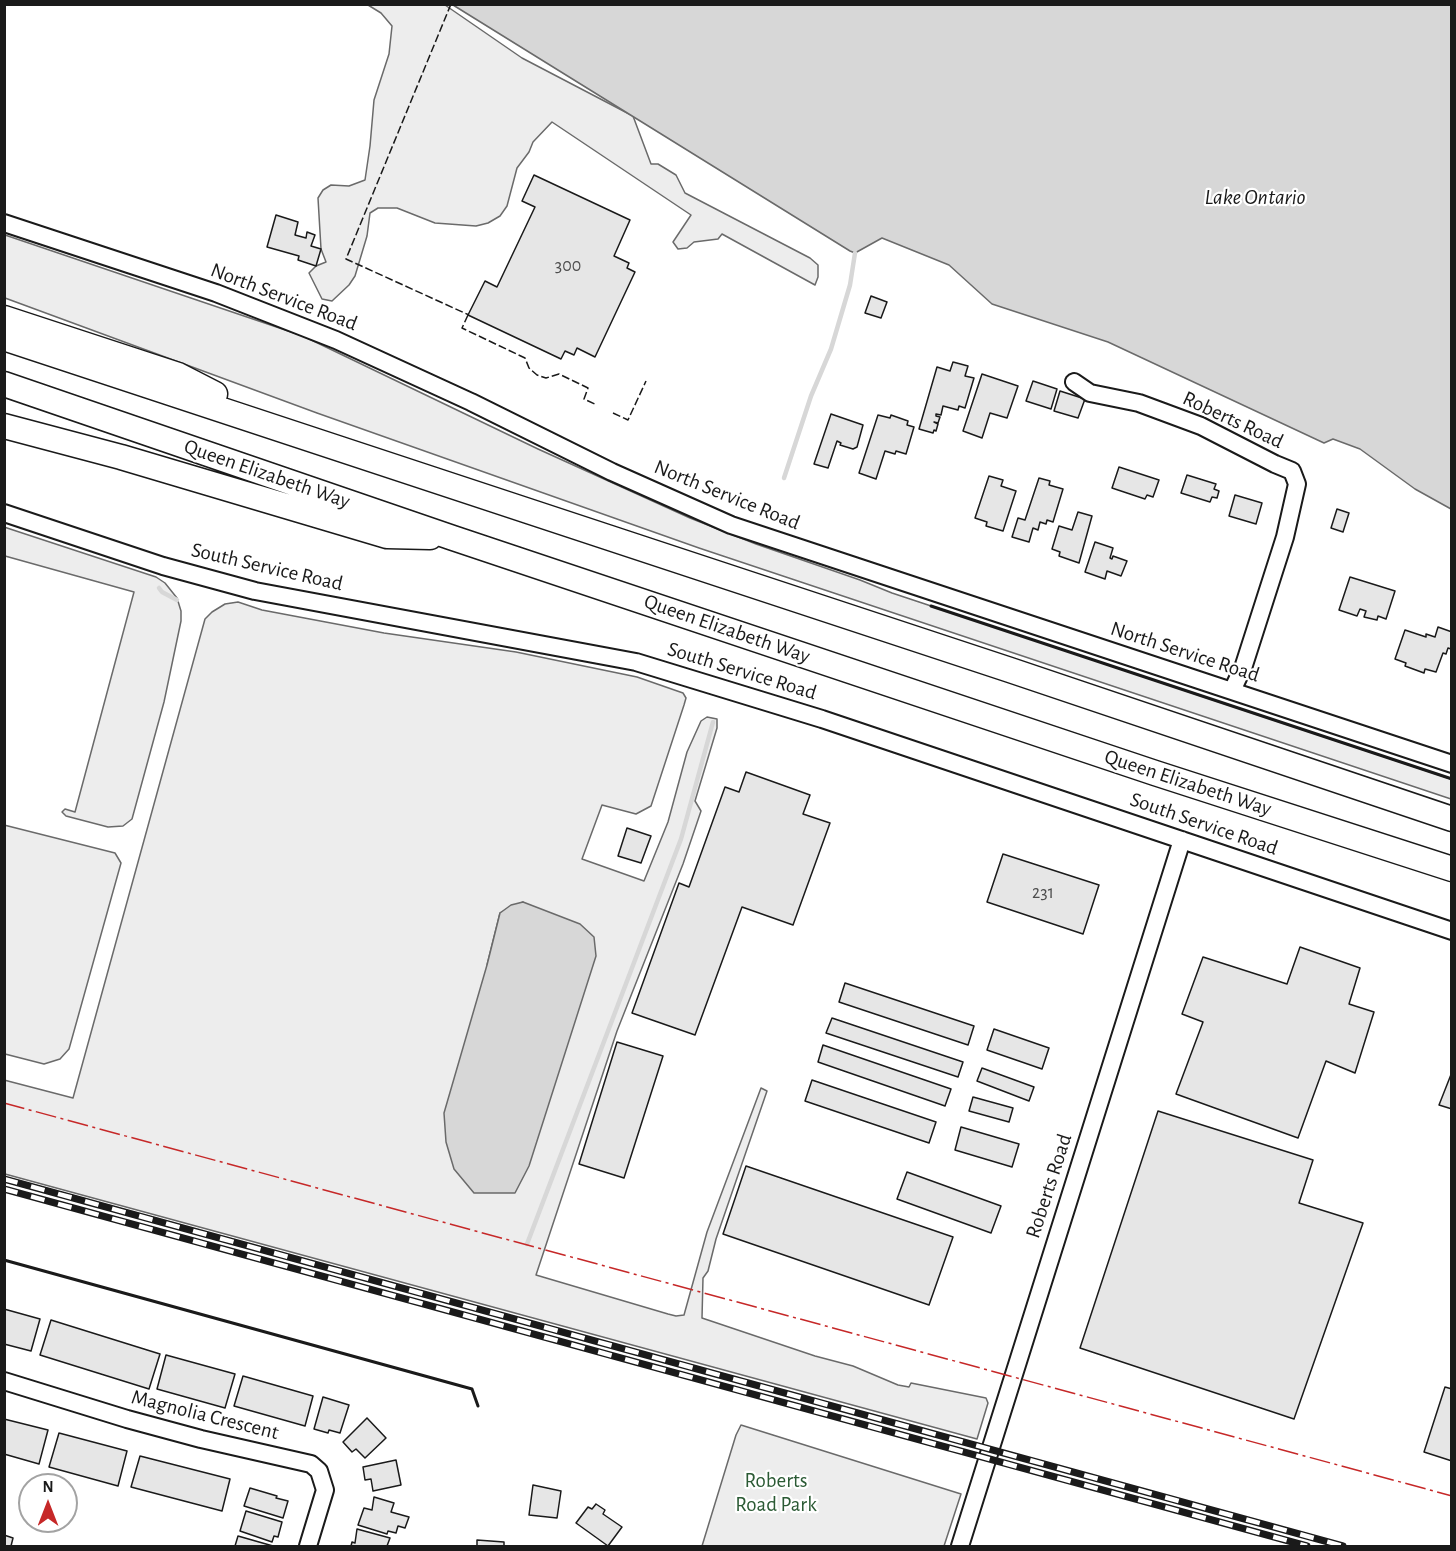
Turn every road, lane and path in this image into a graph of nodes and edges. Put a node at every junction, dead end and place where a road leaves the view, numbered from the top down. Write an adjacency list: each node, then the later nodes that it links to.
1 (4, 223): 10 (street, North Service Road)
2 (4, 318): 7 (highway)
3 (4, 338): 7 (highway)
4 (1074, 382): 10 (street, Roberts Road)
5 (4, 384): 9 (highway, Queen Elizabeth Way)
6 (4, 426): 9 (highway)
7 (284, 429): 12 (highway)
8 (4, 513): 13 (street, South Service Road)
9 (453, 538): 14 (highway, Queen Elizabeth Way)
10 (1232, 691): 11 (street, North Service Road)
11 (1452, 764)
12 (1452, 819)
13 (1182, 840): 15 (street, South Service Road); 18 (street, Roberts Road)
14 (1452, 868)
15 (1452, 931)
16 (4, 1381): 17 (street, Magnolia Crescent)
17 (308, 1546)
18 (960, 1546)

